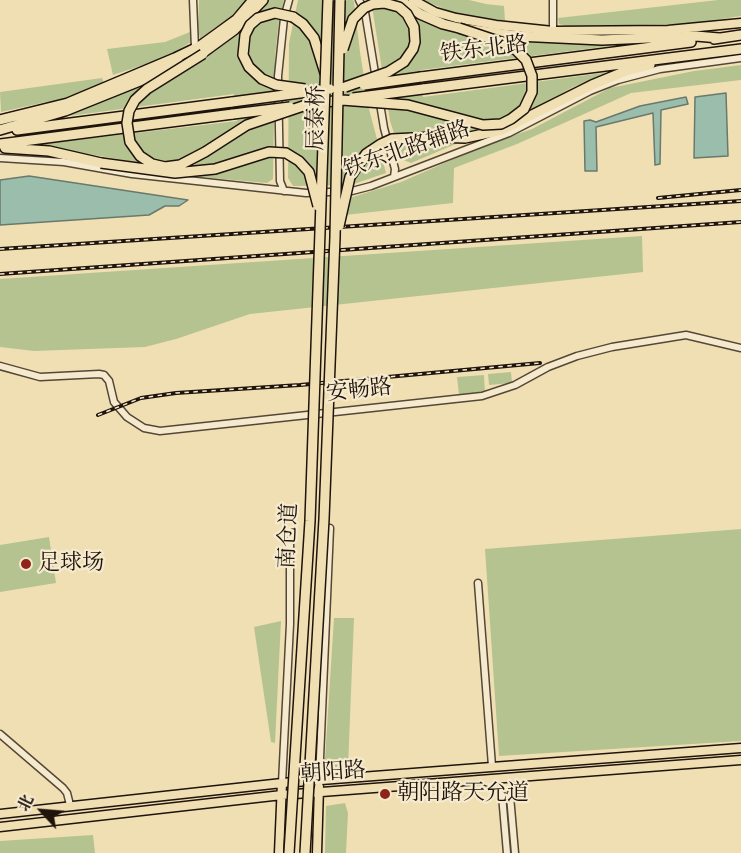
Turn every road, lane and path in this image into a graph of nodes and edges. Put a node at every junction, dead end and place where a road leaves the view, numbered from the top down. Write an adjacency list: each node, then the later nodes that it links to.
1 (193, 0): 17 (street)
2 (253, 0): 17 (highway)
3 (263, 0): 17 (highway)
4 (289, 0): 30 (street)
5 (328, 0): 20 (highway, 辰泰桥, bridge)
6 (340, 0): 21 (highway, 辰泰桥, bridge)
7 (359, 0): 29 (street)
8 (400, 0): 12 (highway)
9 (413, 0): 13 (main road)
10 (553, 0): 13 (street)
11 (741, 23): 13 (main road)
12 (459, 28): 15 (highway, bridge); 23 (highway, bridge)
13 (553, 31)
14 (741, 35): 15 (highway, 铁东北路)
15 (719, 38): 21 (highway, 铁东北路, bridge)
16 (741, 49): 18 (highway, 铁东北路)
17 (199, 51): 24 (highway, bridge); 25 (highway); 26 (highway, bridge)
18 (694, 55): 23 (highway, 铁东北路, bridge); 32 (highway, bridge)
19 (741, 58): 29 (street, 铁东北路辅路)
20 (326, 77): 22 (highway, bridge); 31 (highway, 辰泰桥, bridge)
21 (341, 84): 21 (highway, bridge); 22 (highway, 铁东北路, bridge); 32 (highway, 辰泰桥, bridge)
22 (316, 91): 26 (highway, 铁东北路, bridge)
23 (342, 100): 24 (highway, 铁东北路, bridge)
24 (309, 104): 27 (highway, 铁东北路, bridge)
25 (0, 120)
26 (0, 131)
27 (0, 146): 31 (highway, bridge)
28 (0, 158): 30 (street, 铁东北路辅路)
29 (394, 177): 30 (street, 铁东北路辅路)
30 (284, 191)
31 (321, 220): 54 (highway, 南仓道, bridge)
32 (336, 237): 55 (highway, 南仓道, bridge)
33 (741, 348): 34 (street, 安畅路)
34 (0, 366)
35 (330, 528): 44 (street)
36 (290, 542): 45 (street)
37 (478, 582): 41 (street)
38 (0, 734): 49 (street)
39 (741, 748): 41 (main road, 朝阳路)
40 (741, 760): 42 (main road, 朝阳路)
41 (492, 766): 44 (main road, 朝阳路)
42 (523, 778): 43 (main road, 朝阳路); 58 (street)
43 (484, 780): 46 (main road, 朝阳路); 57 (street)
44 (320, 781): 45 (main road, 朝阳路); 47 (main road)
45 (282, 783): 48 (main road); 49 (main road, 朝阳路)
46 (381, 788): 47 (main road, 朝阳路); 50 (main road)
47 (319, 792): 48 (main road, 朝阳路); 50 (main road)
48 (282, 795): 52 (main road, 朝阳路); 53 (main road)
49 (70, 805): 51 (main road, 朝阳路)
50 (318, 810): 56 (main road)
51 (0, 814)
52 (0, 826)
53 (279, 853)
54 (289, 853)
55 (305, 853)
56 (317, 853)
57 (507, 853)
58 (515, 853)

